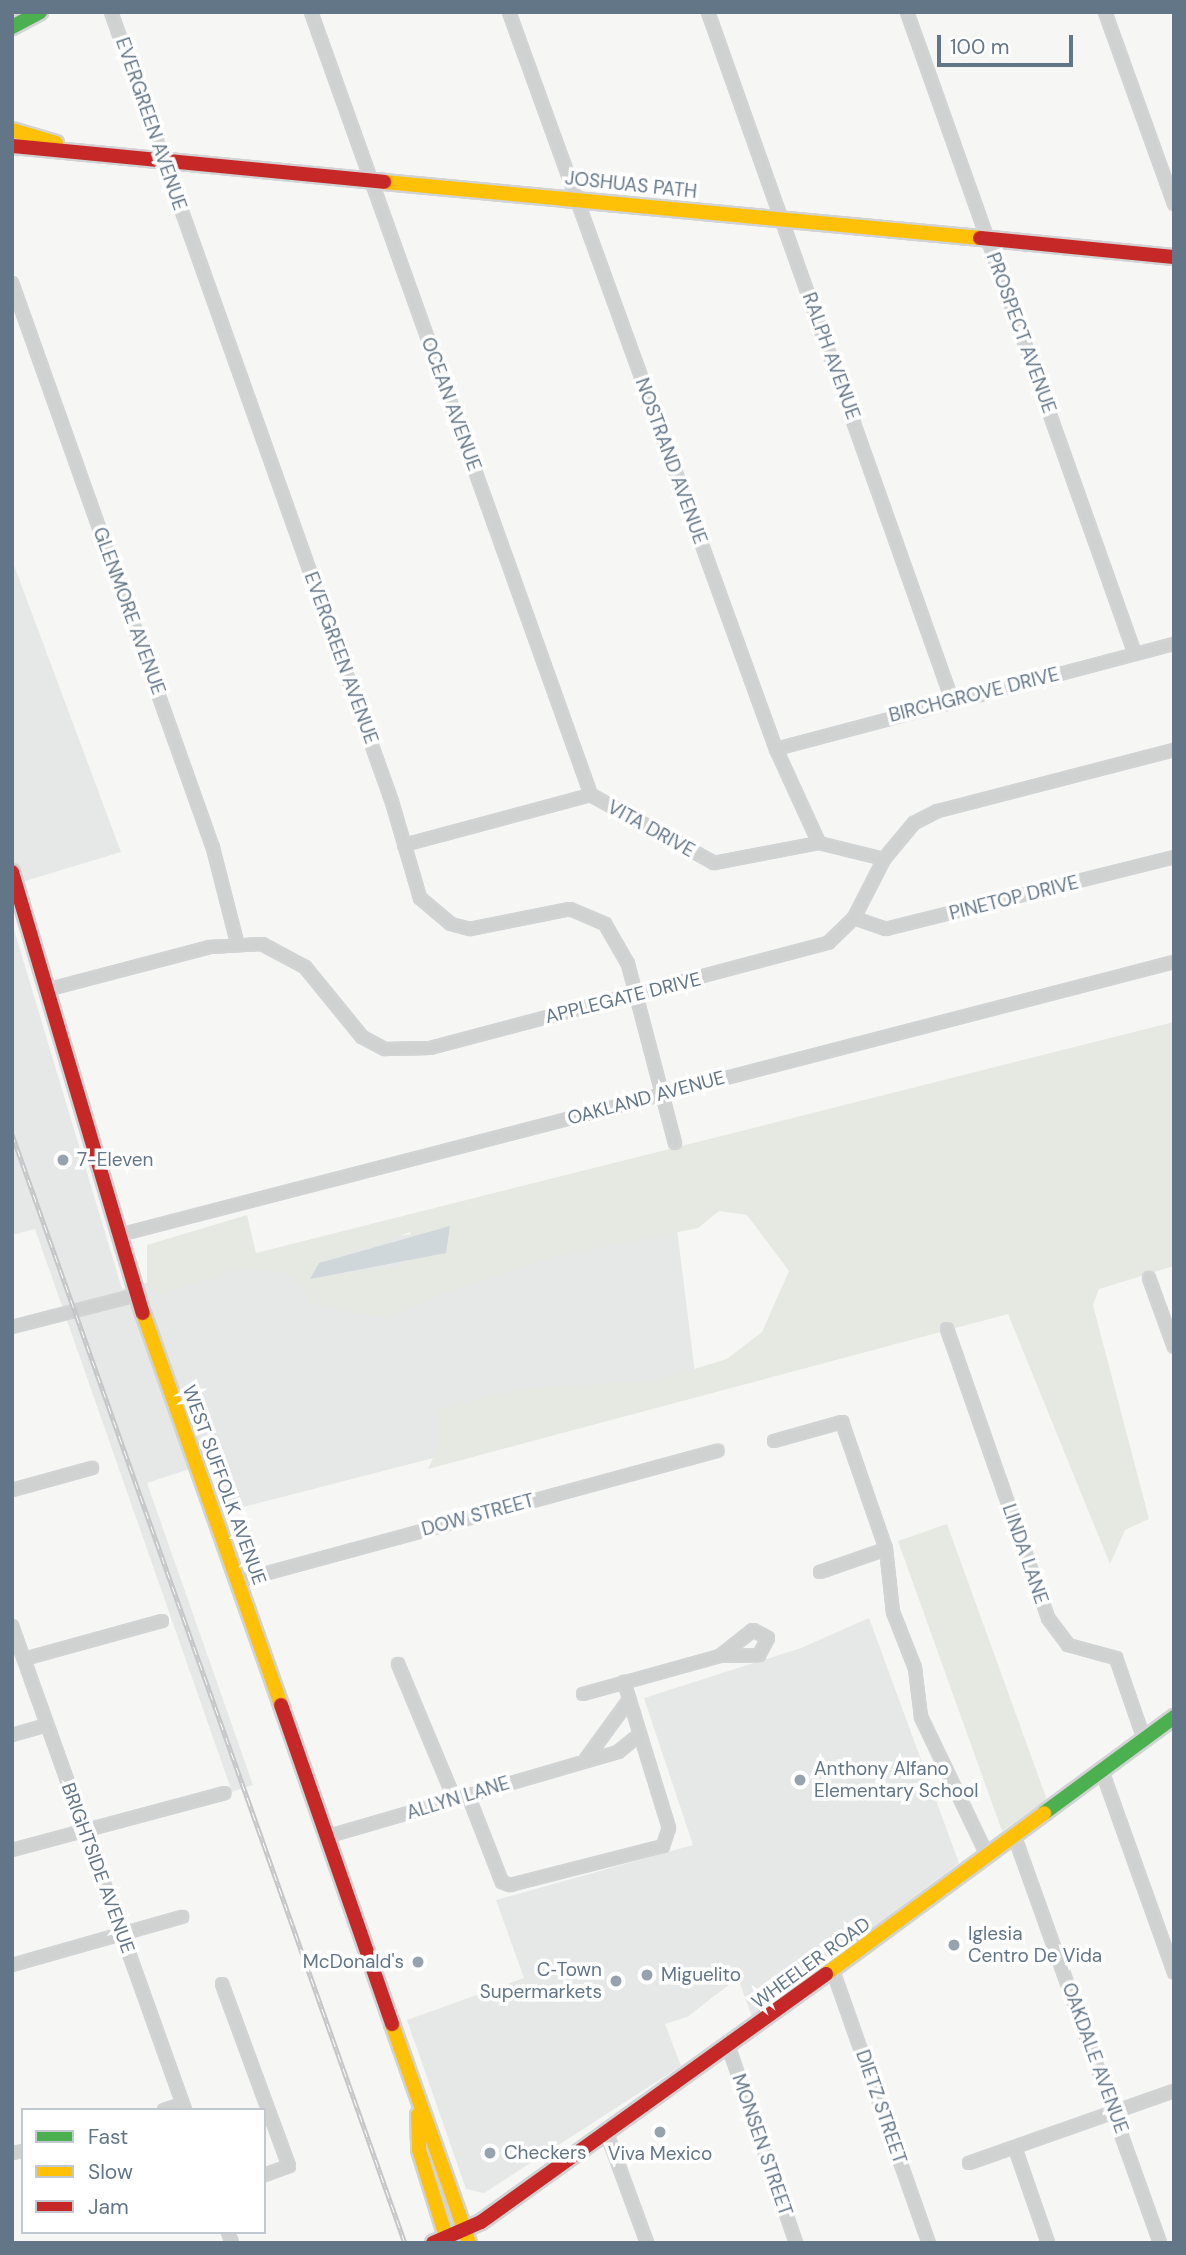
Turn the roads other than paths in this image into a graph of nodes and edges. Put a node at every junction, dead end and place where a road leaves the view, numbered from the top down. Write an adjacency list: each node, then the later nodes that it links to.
1 (40, 12): 8 (main road)
2 (111, 12): 12 (street, EVERGREEN AVENUE)
3 (311, 12): 13 (street, OCEAN AVENUE)
4 (509, 12): 14 (street, NOSTRAND AVENUE)
5 (708, 12): 16 (street, RALPH AVENUE)
6 (907, 12): 17 (street, PROSPECT AVENUE)
7 (1105, 12): 15 (street)
8 (12, 27)
9 (12, 130): 11 (main road, JOSHUAS PATH)
10 (12, 146): 11 (main road, JOSHUAS PATH)
11 (86, 151): 12 (main road, JOSHUAS PATH)
12 (163, 159): 13 (main road, JOSHUAS PATH); 27 (street, EVERGREEN AVENUE)
13 (370, 180): 14 (main road, JOSHUAS PATH); 25 (street, OCEAN AVENUE)
14 (576, 200): 16 (main road, JOSHUAS PATH); 23 (street, NOSTRAND AVENUE)
15 (1174, 204)
16 (782, 219): 17 (main road, JOSHUAS PATH); 22 (street, RALPH AVENUE)
17 (987, 239): 18 (main road, JOSHUAS PATH); 21 (street, PROSPECT AVENUE)
18 (1174, 257)
19 (12, 283): 32 (street, GLENMORE AVENUE)
20 (1174, 644): 21 (street, BIRCHGROVE DRIVE)
21 (1135, 654): 22 (street, BIRCHGROVE DRIVE)
22 (953, 700): 23 (street, BIRCHGROVE DRIVE)
23 (776, 749): 26 (street, NOSTRAND AVENUE)
24 (1174, 750): 29 (street, APPLEGATE DRIVE)
25 (591, 795): 26 (street, VITA DRIVE); 27 (street, VITA DRIVE)
26 (818, 843): 29 (street)
27 (404, 845): 35 (street, EVERGREEN AVENUE)
28 (1174, 857): 31 (street, PINETOP DRIVE)
29 (884, 859): 31 (street, APPLEGATE DRIVE)
30 (12, 872): 34 (main road, WEST SUFFOLK AVENUE)
31 (854, 918): 35 (street, APPLEGATE DRIVE)
32 (237, 942): 34 (street, APPLEGATE DRIVE); 35 (street, APPLEGATE DRIVE)
33 (1174, 962): 36 (street, OAKLAND AVENUE)
34 (46, 990): 38 (main road, WEST SUFFOLK AVENUE)
35 (636, 994): 36 (street, EVERGREEN AVENUE)
36 (662, 1094): 37 (street, EVERGREEN AVENUE); 38 (street, OAKLAND AVENUE)
37 (675, 1143)
38 (119, 1235): 40 (main road, WEST SUFFOLK AVENUE)
39 (1149, 1278): 43 (street)
40 (137, 1295): 41 (street); 50 (main road, WEST SUFFOLK AVENUE)
41 (12, 1327)
42 (947, 1329): 63 (street, LINDA LANE)
43 (1174, 1347)
44 (774, 1441): 48 (street)
45 (718, 1451): 50 (street, DOW STREET)
46 (92, 1468): 47 (street)
47 (12, 1490)
48 (886, 1549): 49 (street); 73 (street)
49 (820, 1572)
50 (238, 1581): 71 (main road, WEST SUFFOLK AVENUE)
51 (162, 1621): 54 (street)
52 (12, 1626): 54 (street, BRIGHTSIDE AVENUE)
53 (720, 1656): 53 (street); 56 (street)
54 (24, 1658): 60 (street, BRIGHTSIDE AVENUE)
55 (398, 1664): 68 (street)
56 (624, 1682): 57 (street); 58 (street)
57 (583, 1694)
58 (629, 1700): 62 (street); 64 (street)
59 (1174, 1717): 63 (main road, WHEELER ROAD)
60 (47, 1725): 61 (street); 69 (street, BRIGHTSIDE AVENUE)
61 (12, 1735)
62 (638, 1736): 64 (street, ALLYN LANE); 67 (street)
63 (1144, 1739): 65 (main road, WHEELER ROAD)
64 (586, 1759): 67 (street, ALLYN LANE)
65 (1102, 1771): 70 (main road, WHEELER ROAD); 78 (street)
66 (225, 1793): 69 (street)
67 (468, 1795): 68 (street, ALLYN LANE)
68 (454, 1798): 71 (street, ALLYN LANE)
69 (85, 1830): 72 (street); 75 (street, BRIGHTSIDE AVENUE)
70 (1014, 1835): 73 (main road, WHEELER ROAD); 83 (street, OAKDALE AVENUE)
71 (329, 1836): 88 (main road, WEST SUFFOLK AVENUE)
72 (12, 1850)
73 (988, 1857): 77 (main road, WHEELER ROAD)
74 (182, 1917): 75 (street)
75 (123, 1935): 76 (street); 82 (street, BRIGHTSIDE AVENUE)
76 (12, 1965)
77 (833, 1971): 80 (main road, WHEELER ROAD); 91 (street, DIETZ STREET)
78 (1174, 1972)
79 (222, 1984): 87 (street)
80 (729, 2048): 84 (main road, WHEELER ROAD); 90 (street, MONSEN STREET)
81 (1174, 2091): 83 (street)
82 (183, 2107)
83 (1114, 2112): 85 (street); 93 (street, OAKDALE AVENUE)
84 (607, 2134): 88 (main road, WHEELER ROAD); 89 (street)
85 (1015, 2147): 86 (street); 92 (street)
86 (969, 2163)
87 (266, 2174)
88 (453, 2240)
89 (647, 2243)
90 (796, 2243)
91 (929, 2243)
92 (1048, 2243)
93 (1160, 2243)

